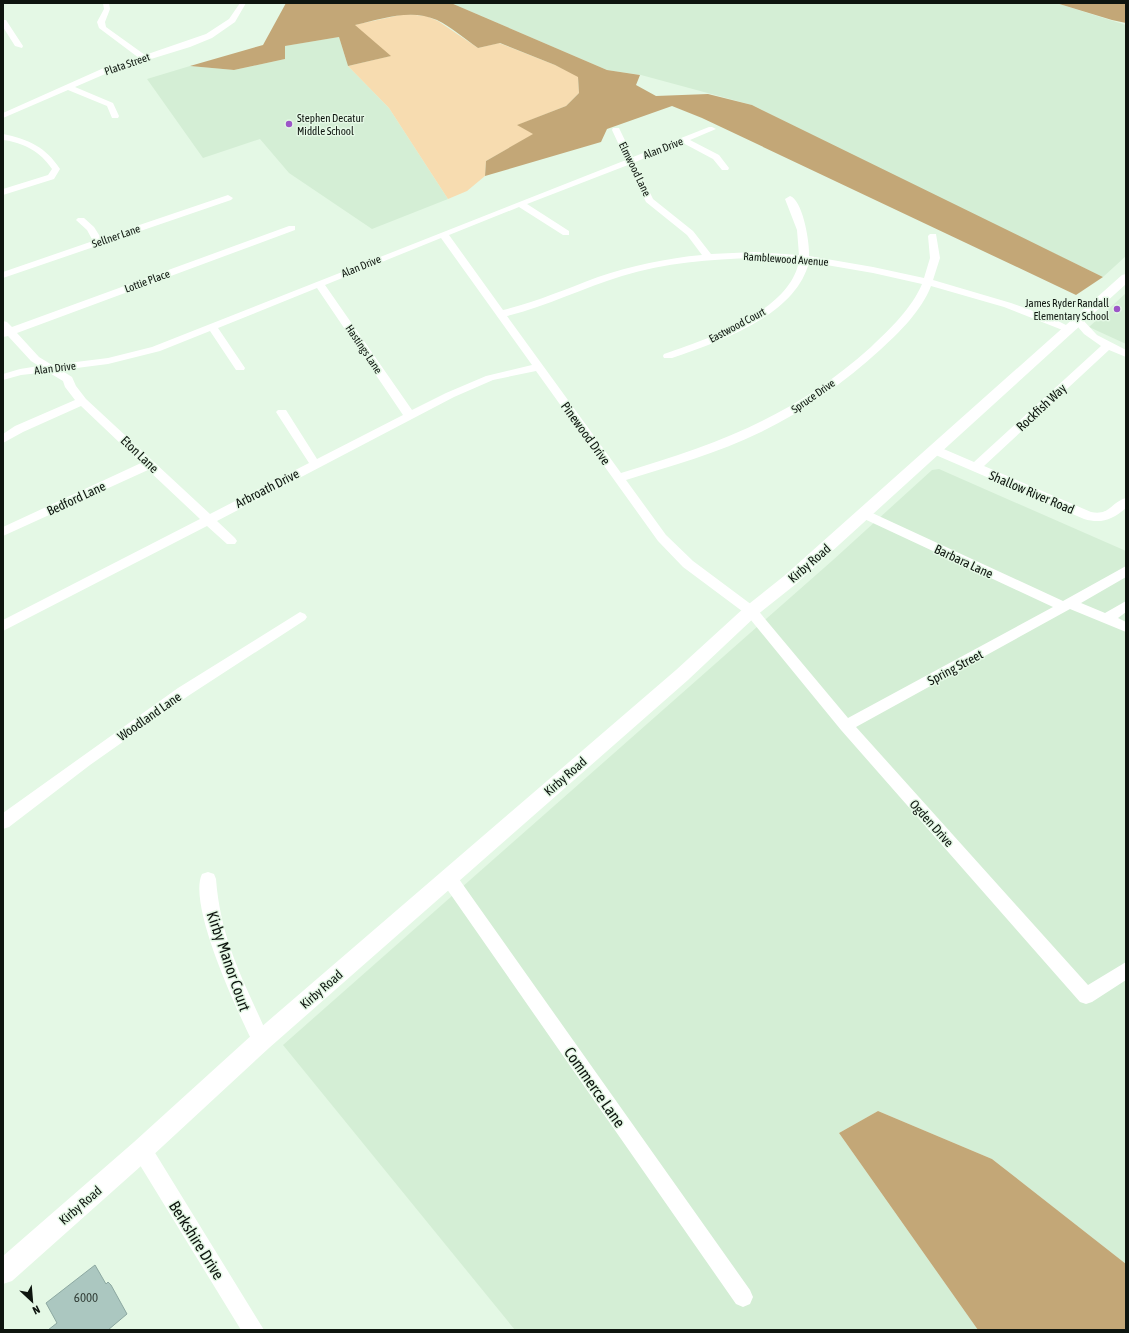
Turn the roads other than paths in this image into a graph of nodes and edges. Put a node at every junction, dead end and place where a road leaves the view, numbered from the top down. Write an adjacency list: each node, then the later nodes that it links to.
1 (106, 3): 5 (street)
2 (243, 3): 5 (street, Plata Street)
3 (3, 22): 4 (street)
4 (19, 46)
5 (144, 58): 6 (street, Plata Street)
6 (68, 87): 7 (street, Plata Street); 8 (street)
7 (3, 116)
8 (116, 116)
9 (712, 129): 12 (street, Alan Drive)
10 (616, 130): 13 (street, Elmwood Lane)
11 (3, 137): 15 (street)
12 (683, 140): 13 (street, Alan Drive); 14 (street)
13 (631, 160): 18 (street, Alan Drive); 25 (street, Elmwood Lane)
14 (725, 168)
15 (3, 192)
16 (228, 198): 24 (street, Sellner Lane)
17 (790, 199): 26 (street, Eastwood Court)
18 (520, 204): 21 (street); 22 (street, Alan Drive)
19 (81, 220): 24 (street)
20 (292, 228): 34 (street, Lottie Place)
21 (566, 233)
22 (443, 234): 30 (street, Alan Drive); 31 (street, Pinewood Drive)
23 (933, 236): 29 (street, Spruce Drive)
24 (98, 242): 27 (street, Sellner Lane)
25 (708, 256): 26 (street, Ramblewood Avenue); 31 (street, Ramblewood Avenue)
26 (803, 258): 29 (street, Ramblewood Avenue); 37 (street, Eastwood Court)
27 (3, 275)
28 (1126, 278): 33 (main road, Kirby Road)
29 (928, 282): 33 (street, Ramblewood Avenue); 50 (street, Spruce Drive)
30 (319, 283): 32 (street, Alan Drive); 44 (street, Hastings Lane)
31 (501, 314): 38 (street, Pinewood Drive)
32 (212, 326): 39 (street); 40 (street, Alan Drive)
33 (1071, 327): 35 (street); 35 (street); 46 (main road, Kirby Road)
34 (5, 330): 40 (street, Eton Lane)
35 (1107, 346): 36 (street); 49 (street, Rockfish Way)
36 (1126, 354)
37 (668, 356)
38 (538, 367): 44 (street, Arbroath Drive); 50 (street, Pinewood Drive)
39 (240, 368)
40 (50, 369): 41 (street, Alan Drive); 42 (street, Eton Lane)
41 (3, 377)
42 (82, 401): 45 (street); 47 (street, Eton Lane)
43 (282, 412): 48 (street)
44 (410, 416): 48 (street, Arbroath Drive)
45 (3, 439)
46 (935, 450): 49 (street, Shallow River Road); 52 (main road, Kirby Road)
47 (150, 464): 53 (street, Eton Lane); 54 (street, Bedford Lane)
48 (315, 464): 53 (street, Arbroath Drive)
49 (975, 468): 51 (street, Shallow River Road)
50 (618, 478): 59 (street, Pinewood Drive)
51 (1126, 502)
52 (864, 514): 57 (street, Barbara Lane); 59 (main road, Kirby Road)
53 (208, 519): 55 (street, Eton Lane); 62 (street, Arbroath Drive)
54 (3, 532)
55 (231, 541)
56 (1126, 571): 57 (street, Spring Street)
57 (1067, 606): 61 (street, Barbara Lane); 64 (street, Spring Street)
58 (1126, 606): 61 (street)
59 (751, 612): 64 (street, Ogden Drive); 66 (main road, Kirby Road)
60 (300, 617): 65 (street, Woodland Lane)
61 (1106, 619): 63 (street, Barbara Lane)
62 (3, 626)
63 (1126, 627)
64 (846, 726): 68 (street, Ogden Drive)
65 (3, 822)
66 (448, 877): 69 (main road, Kirby Road); 72 (street, Commerce Lane)
67 (208, 879): 69 (street, Kirby Manor Court)
68 (1126, 970)
69 (261, 1041): 70 (main road, Kirby Road)
70 (142, 1150): 71 (main road, Kirby Road); 73 (street, Berkshire Drive)
71 (3, 1272)
72 (743, 1298)
73 (253, 1330)

